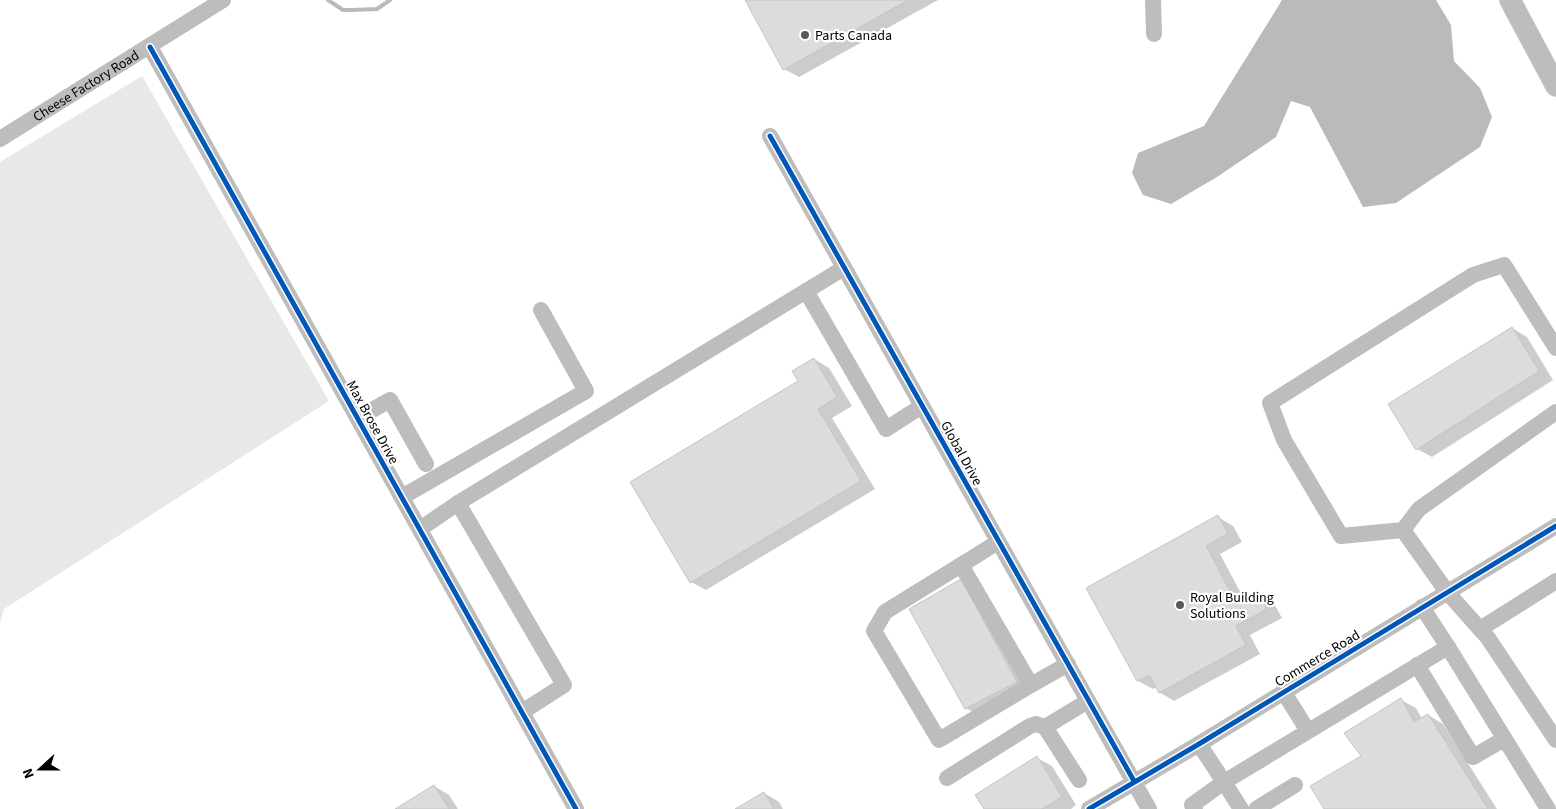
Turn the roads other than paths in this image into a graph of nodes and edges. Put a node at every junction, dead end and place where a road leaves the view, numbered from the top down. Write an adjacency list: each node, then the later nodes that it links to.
1 (223, 0): 5 (street, Cheese Factory Road)
2 (1152, 0): 4 (street)
3 (1510, 0): 6 (main road)
4 (1154, 34)
5 (150, 46): 8 (street, Cheese Factory Road); 15 (street, Max Brose Drive)
6 (1556, 86)
7 (770, 136): 9 (street, Global Drive)
8 (0, 139)
9 (844, 268): 10 (street); 13 (street, Global Drive)
10 (806, 291): 13 (street); 18 (street)
11 (541, 310): 17 (street)
12 (1556, 348): 21 (street)
13 (922, 406): 22 (street, Global Drive)
14 (1556, 412): 21 (street)
15 (358, 418): 16 (street); 17 (street, Max Brose Drive)
16 (426, 464)
17 (402, 497): 20 (street, Max Brose Drive)
18 (458, 503): 20 (street); 34 (street)
19 (1556, 526): 25 (street, Commerce Road)
20 (420, 529): 34 (street, Max Brose Drive)
21 (1403, 530): 25 (street)
22 (998, 542): 23 (street); 29 (street, Global Drive)
23 (961, 565): 31 (street); 31 (street)
24 (1556, 581): 27 (street)
25 (1447, 592): 26 (street, Commerce Road); 27 (street)
26 (1422, 607): 28 (street); 32 (street, Commerce Road)
27 (1480, 629): 38 (street)
28 (1448, 647): 30 (street); 37 (street)
29 (1068, 664): 31 (street); 33 (street, Global Drive)
30 (1417, 665): 36 (street); 37 (street)
31 (1031, 685)
32 (1283, 691): 36 (street); 39 (street, Commerce Road)
33 (1088, 701): 35 (street); 42 (street, Global Drive)
34 (522, 712): 45 (street, Max Brose Drive)
35 (1045, 727): 40 (street); 41 (street)
36 (1308, 731): 43 (street)
37 (1504, 739): 51 (street)
38 (1556, 740)
39 (1199, 744): 42 (street, Commerce Road); 43 (street)
40 (947, 778)
41 (1078, 780)
42 (1134, 782): 46 (street, Commerce Road); 47 (street, Global Drive)
43 (1224, 782): 48 (street); 49 (street)
44 (1295, 785): 50 (street)
45 (576, 809)
46 (1089, 809)
47 (1149, 809)
48 (1195, 809)
49 (1241, 809)
50 (1256, 809)
51 (1548, 809)

